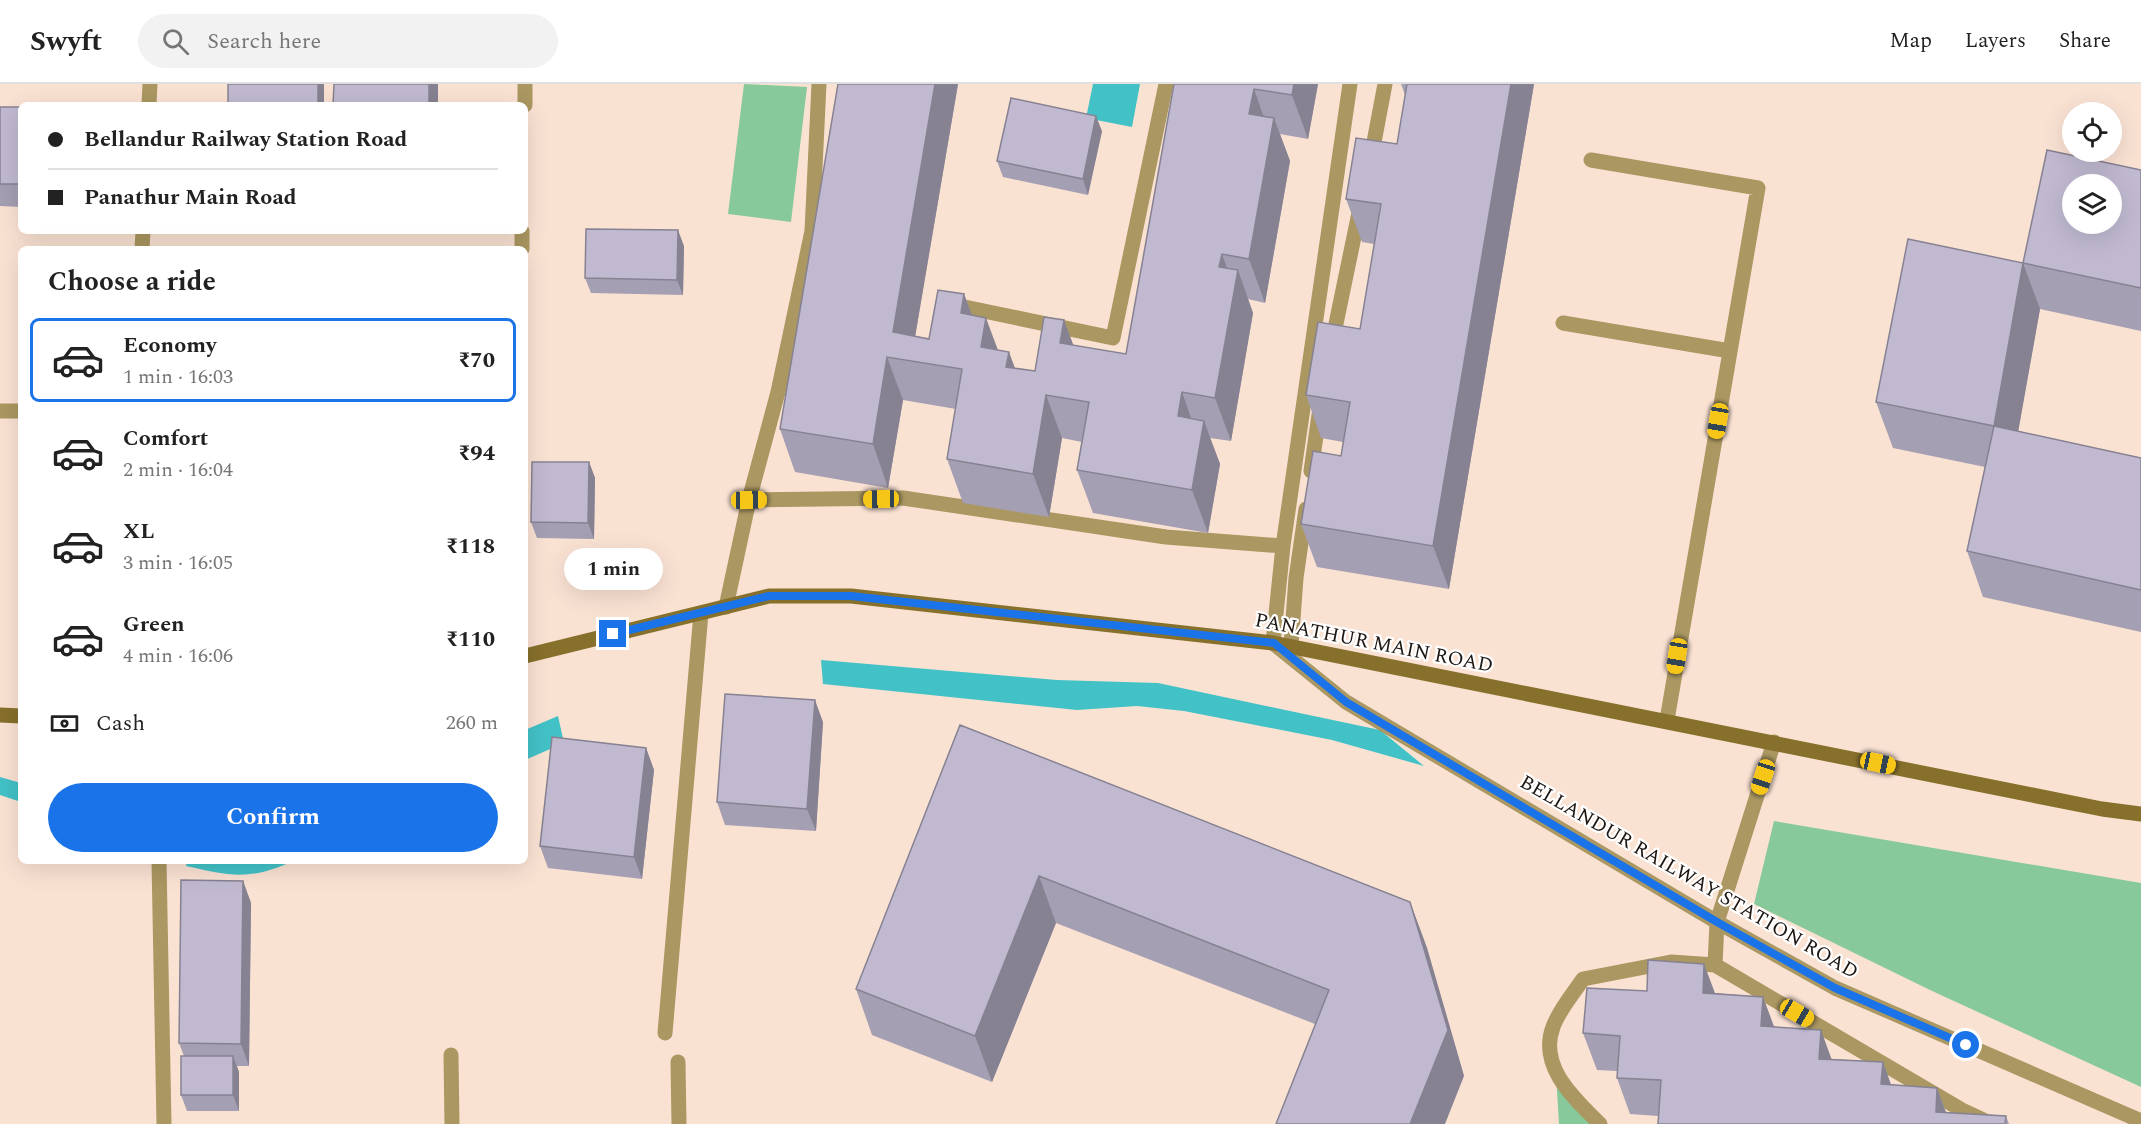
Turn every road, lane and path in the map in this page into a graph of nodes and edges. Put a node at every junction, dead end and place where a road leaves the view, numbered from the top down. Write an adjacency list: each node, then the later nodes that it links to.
1 (150, 84): 7 (street)
2 (525, 84): 8 (street)
3 (819, 84): 17 (street)
4 (1166, 84): 10 (street)
5 (1350, 84): 18 (street)
6 (1385, 84): 13 (street)
7 (149, 102)
8 (525, 102)
9 (1591, 160): 12 (street)
10 (955, 305)
11 (1563, 323): 12 (street)
12 (1730, 351): 26 (street)
13 (1328, 364)
14 (1323, 387): 22 (street)
15 (0, 411): 16 (street)
16 (18, 411)
17 (749, 500): 18 (street); 19 (street)
18 (1283, 546): 21 (street)
19 (726, 607): 20 (street, PANATHUR MAIN ROAD); 21 (street, PANATHUR MAIN ROAD)
20 (701, 613): 23 (street, PANATHUR MAIN ROAD); 32 (street)
21 (1274, 643): 22 (street, PANATHUR MAIN ROAD); 30 (street, BELLANDUR RAILWAY STATION ROAD)
22 (1291, 646): 26 (street, PANATHUR MAIN ROAD)
23 (528, 655)
24 (0, 715): 25 (street)
25 (18, 716)
26 (1666, 720): 27 (street, PANATHUR MAIN ROAD)
27 (1774, 742): 28 (street, PANATHUR MAIN ROAD); 30 (street)
28 (2141, 814)
29 (159, 864): 36 (street)
30 (1717, 922): 31 (street); 35 (street, BELLANDUR RAILWAY STATION ROAD)
31 (1714, 965): 39 (street); 40 (street)
32 (665, 1033)
33 (451, 1055): 37 (street)
34 (678, 1062): 38 (street)
35 (2141, 1121)
36 (164, 1124)
37 (452, 1124)
38 (679, 1124)
39 (1600, 1124)
40 (1992, 1124)

